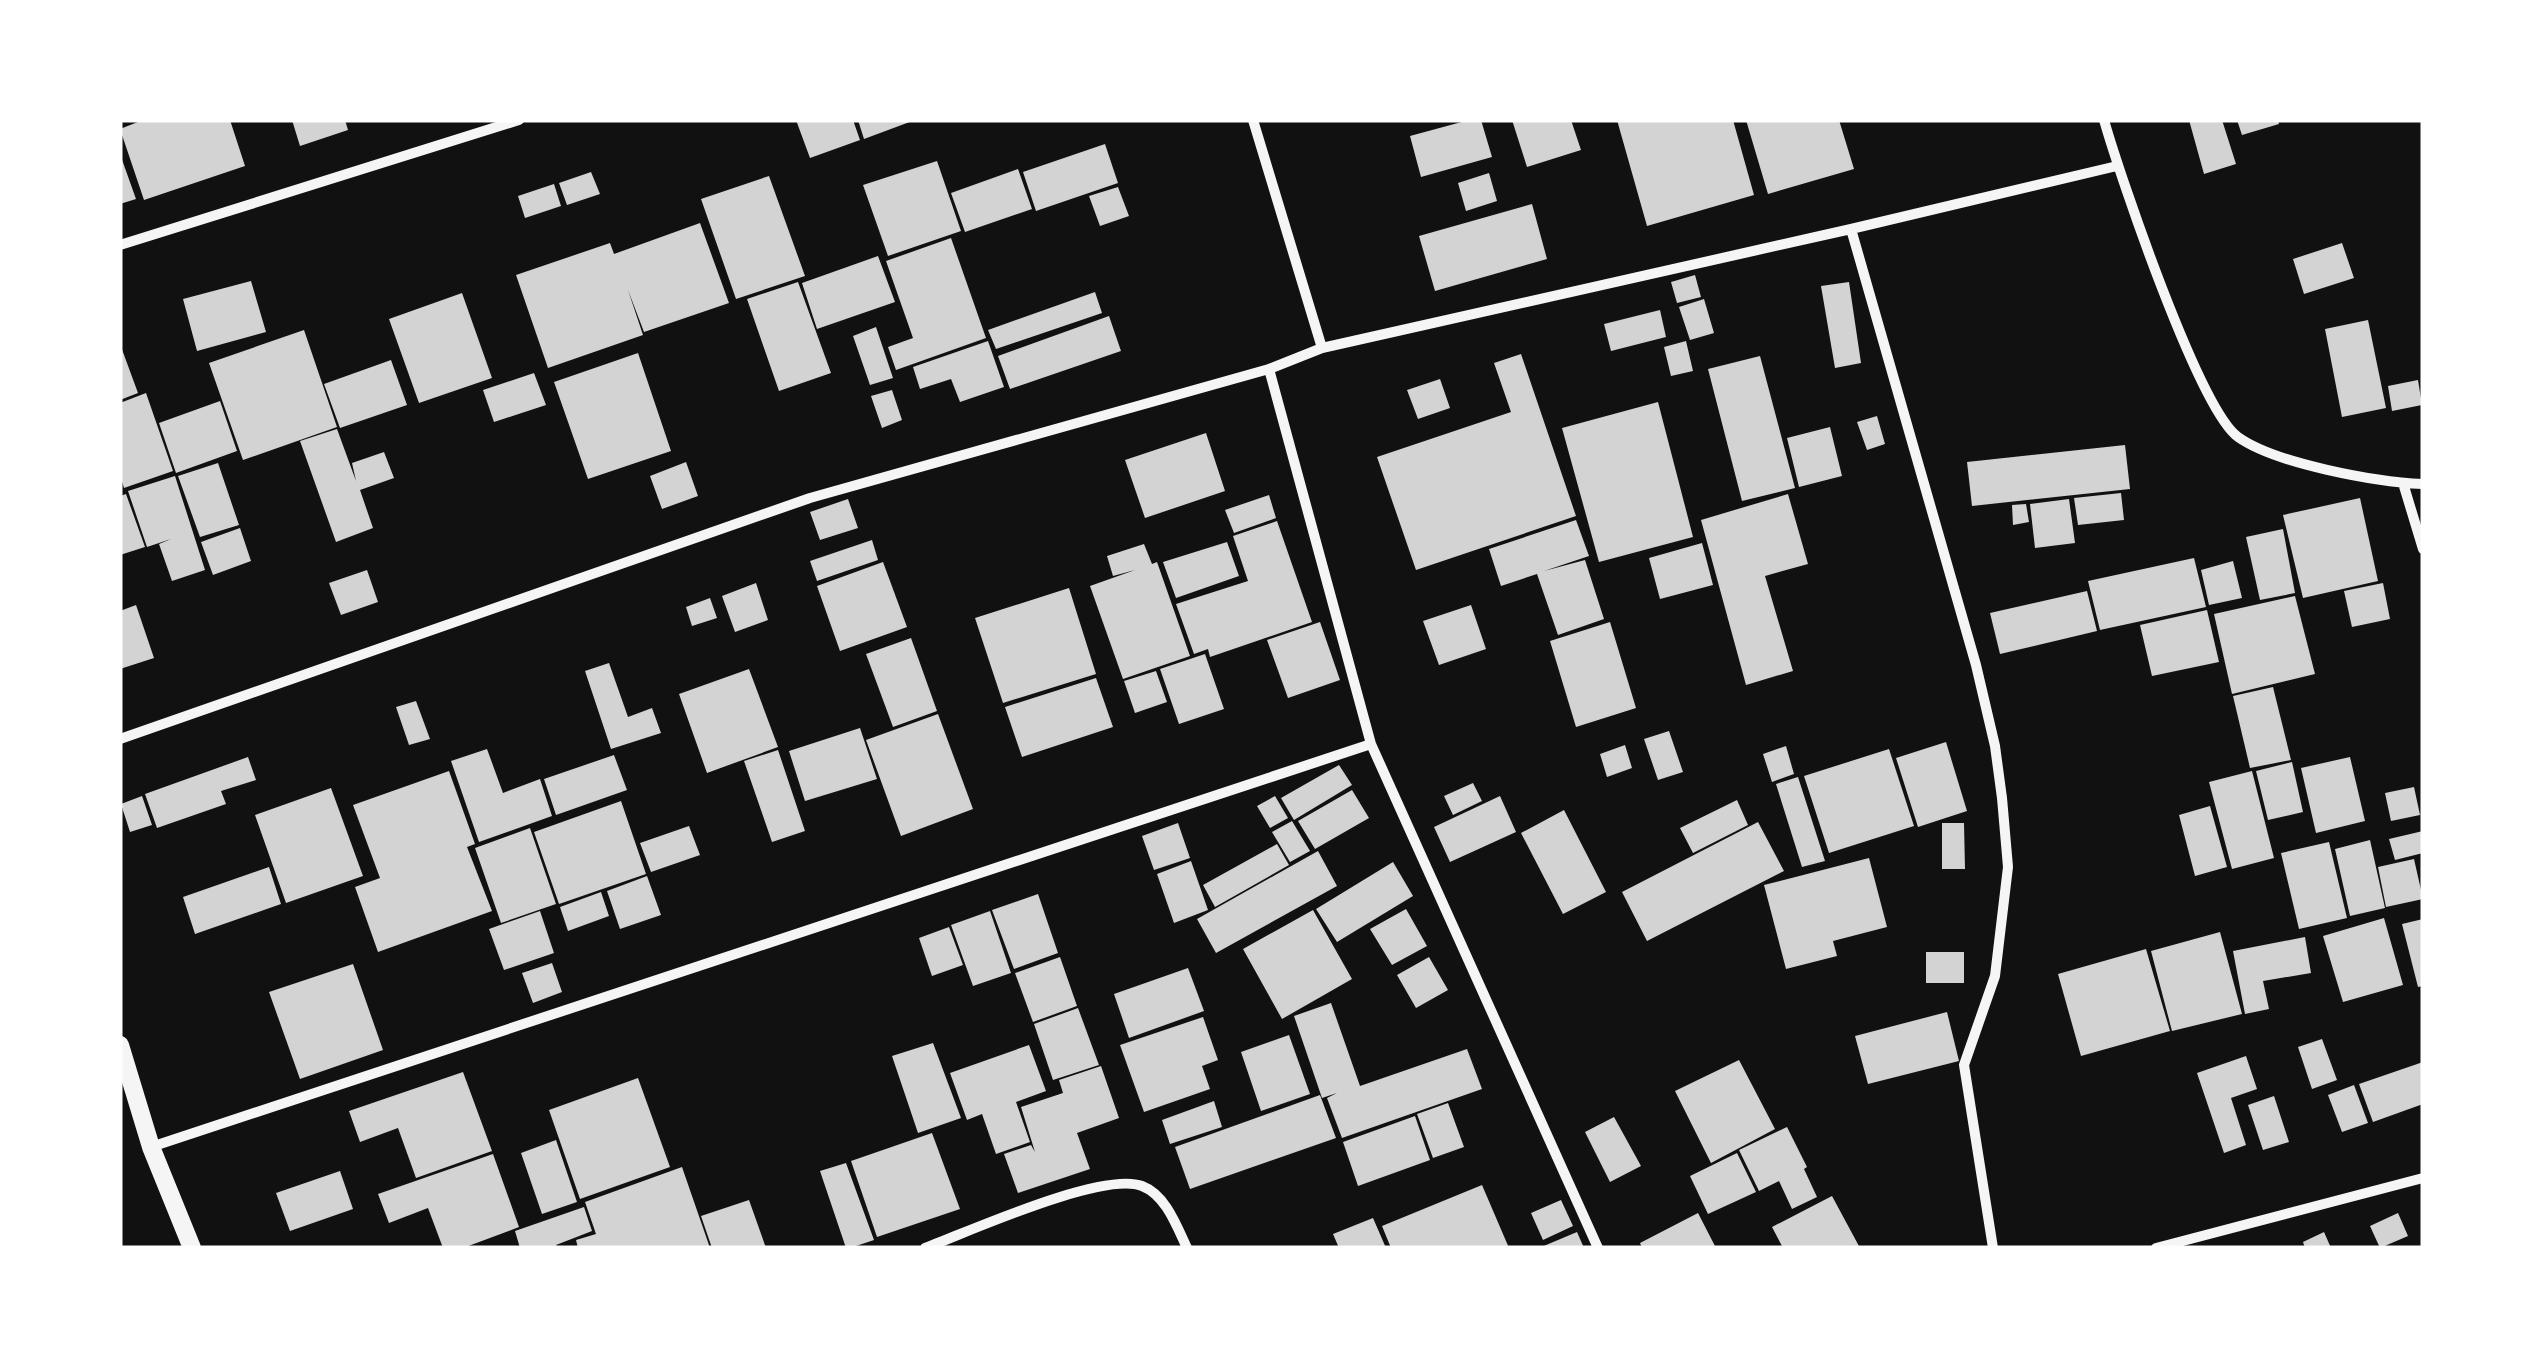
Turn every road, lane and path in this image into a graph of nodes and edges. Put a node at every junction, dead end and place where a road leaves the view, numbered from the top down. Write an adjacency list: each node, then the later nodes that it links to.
1 (519, 120): 6 (street)
2 (1253, 120): 7 (street)
3 (2104, 120): 4 (street)
4 (2117, 166): 5 (street); 9 (street)
5 (1852, 230): 7 (street); 21 (street)
6 (120, 245)
7 (1322, 348): 8 (street)
8 (1268, 369): 12 (street); 13 (street)
9 (2403, 483): 10 (street); 11 (street)
10 (2423, 484)
11 (2423, 550)
12 (120, 739)
13 (1372, 744): 15 (street); 20 (street)
14 (120, 1046): 15 (street)
15 (151, 1146): 17 (street)
16 (2423, 1178): 22 (street)
17 (192, 1248)
18 (924, 1248): 19 (street)
19 (1187, 1248)
20 (1598, 1248)
21 (1992, 1248)
22 (2156, 1248)

